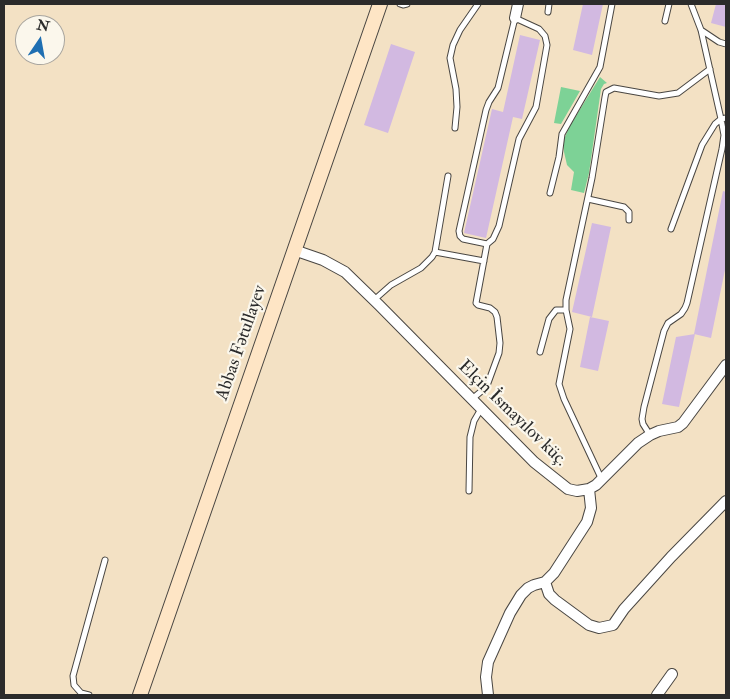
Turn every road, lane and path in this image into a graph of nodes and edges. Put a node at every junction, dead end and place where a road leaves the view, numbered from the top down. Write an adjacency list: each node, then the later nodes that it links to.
1 (380, 4): 26 (main road, Abbas Fətullayev)
2 (400, 4): 3 (lane)
3 (408, 4)
4 (478, 4): 17 (lane)
5 (518, 4): 11 (street)
6 (549, 4): 10 (lane)
7 (612, 4): 21 (lane)
8 (669, 4): 12 (lane)
9 (694, 5): 13 (lane)
10 (548, 12)
11 (515, 18): 25 (lane); 25 (lane)
12 (665, 21)
13 (701, 30): 14 (lane); 15 (lane)
14 (726, 44)
15 (710, 69): 16 (lane); 22 (lane)
16 (724, 119): 18 (lane); 24 (lane)
17 (455, 128)
18 (719, 163): 19 (lane); 35 (lane)
19 (726, 165)
20 (448, 176): 27 (lane)
21 (550, 193)
22 (588, 199): 23 (lane); 30 (lane)
23 (629, 220)
24 (671, 230)
25 (488, 244): 28 (lane)
26 (294, 250): 29 (street, Elçin İsmayılov küç.); 44 (main road, Abbas Fətullayev)
27 (434, 252): 28 (lane); 29 (lane)
28 (484, 261): 33 (lane)
29 (374, 300): 33 (street, Elçin İsmayılov küç.)
30 (566, 310): 31 (lane); 36 (lane)
31 (540, 352)
32 (726, 365): 35 (street)
33 (472, 400): 34 (street, Elçin İsmayılov küç.)
34 (481, 409): 37 (street, Elçin İsmayılov küç.); 38 (lane)
35 (650, 435): 36 (street)
36 (602, 480): 37 (street)
37 (589, 489): 41 (street)
38 (469, 491)
39 (726, 501): 41 (street)
40 (105, 560): 43 (lane)
41 (545, 582): 45 (street)
42 (672, 674): 46 (street)
43 (89, 695)
44 (140, 695)
45 (488, 695)
46 (657, 695)

